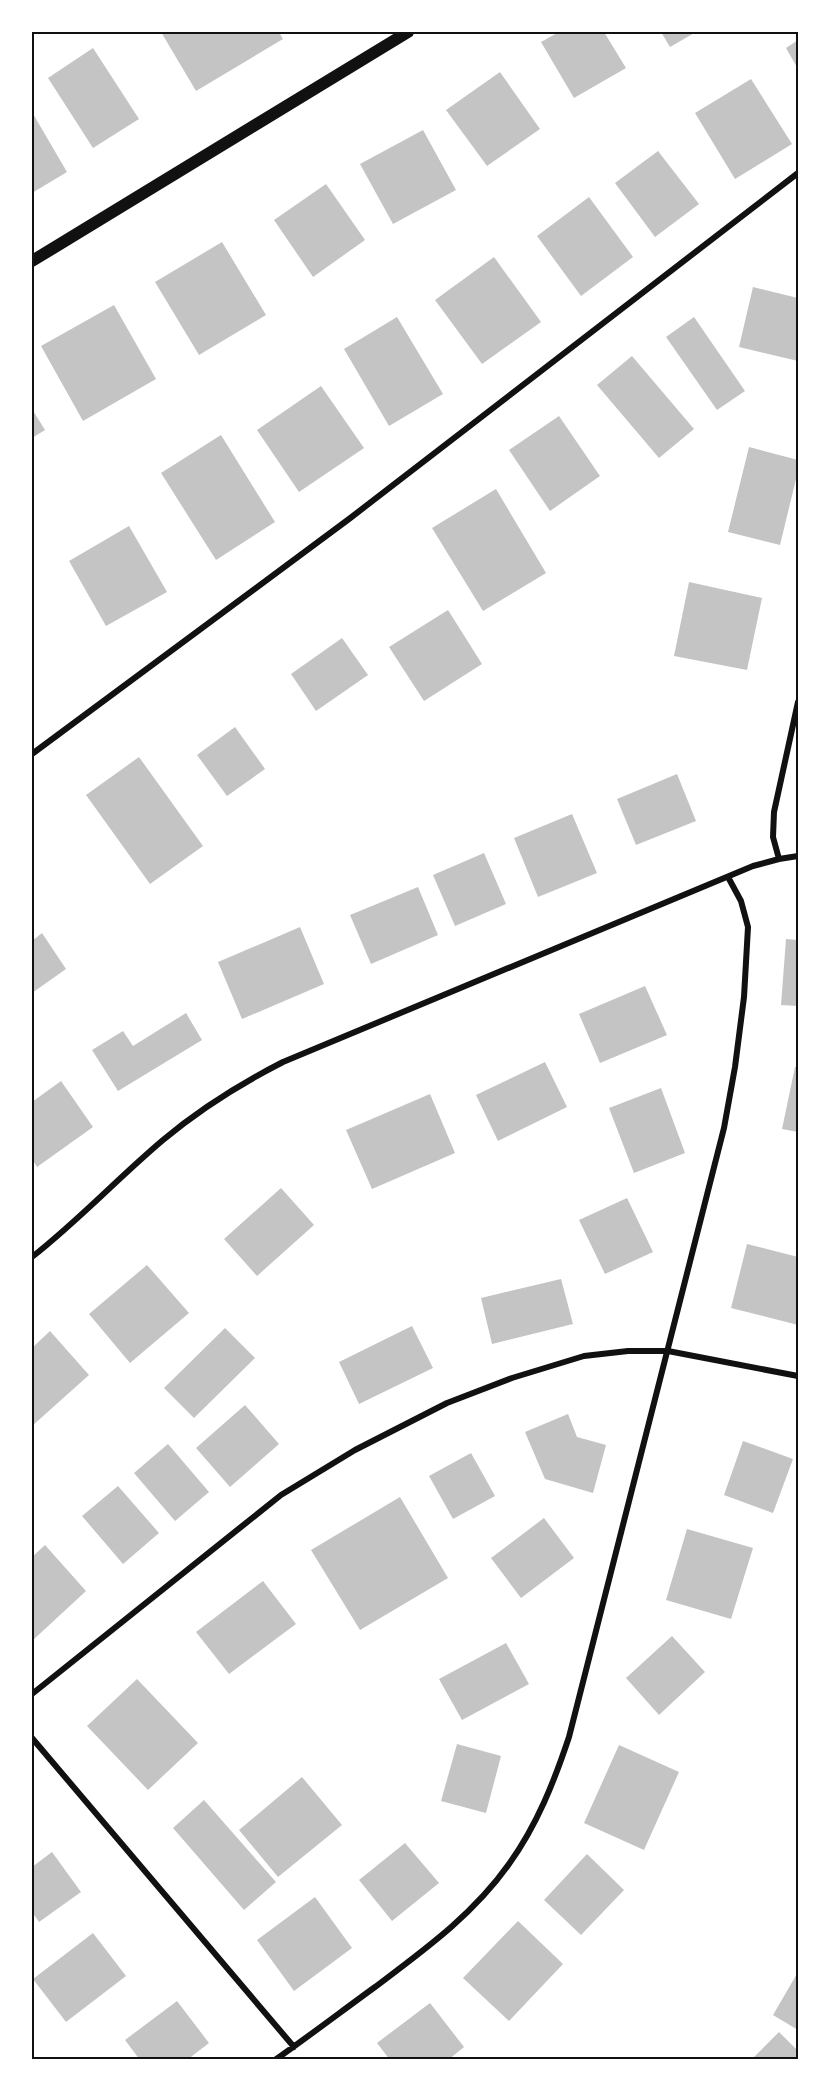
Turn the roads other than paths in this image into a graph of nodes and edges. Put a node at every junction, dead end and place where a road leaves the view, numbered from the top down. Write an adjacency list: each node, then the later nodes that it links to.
1 (408, 32): 3 (main road)
2 (798, 173): 5 (street)
3 (32, 261)
4 (798, 702): 7 (street)
5 (32, 754)
6 (798, 856): 7 (street)
7 (779, 859): 8 (street)
8 (728, 877): 9 (street); 10 (street)
9 (32, 1257)
10 (668, 1351): 11 (street); 12 (street); 14 (street)
11 (798, 1376)
12 (32, 1694)
13 (32, 1738): 14 (street)
14 (294, 2046): 15 (street)
15 (275, 2060)

